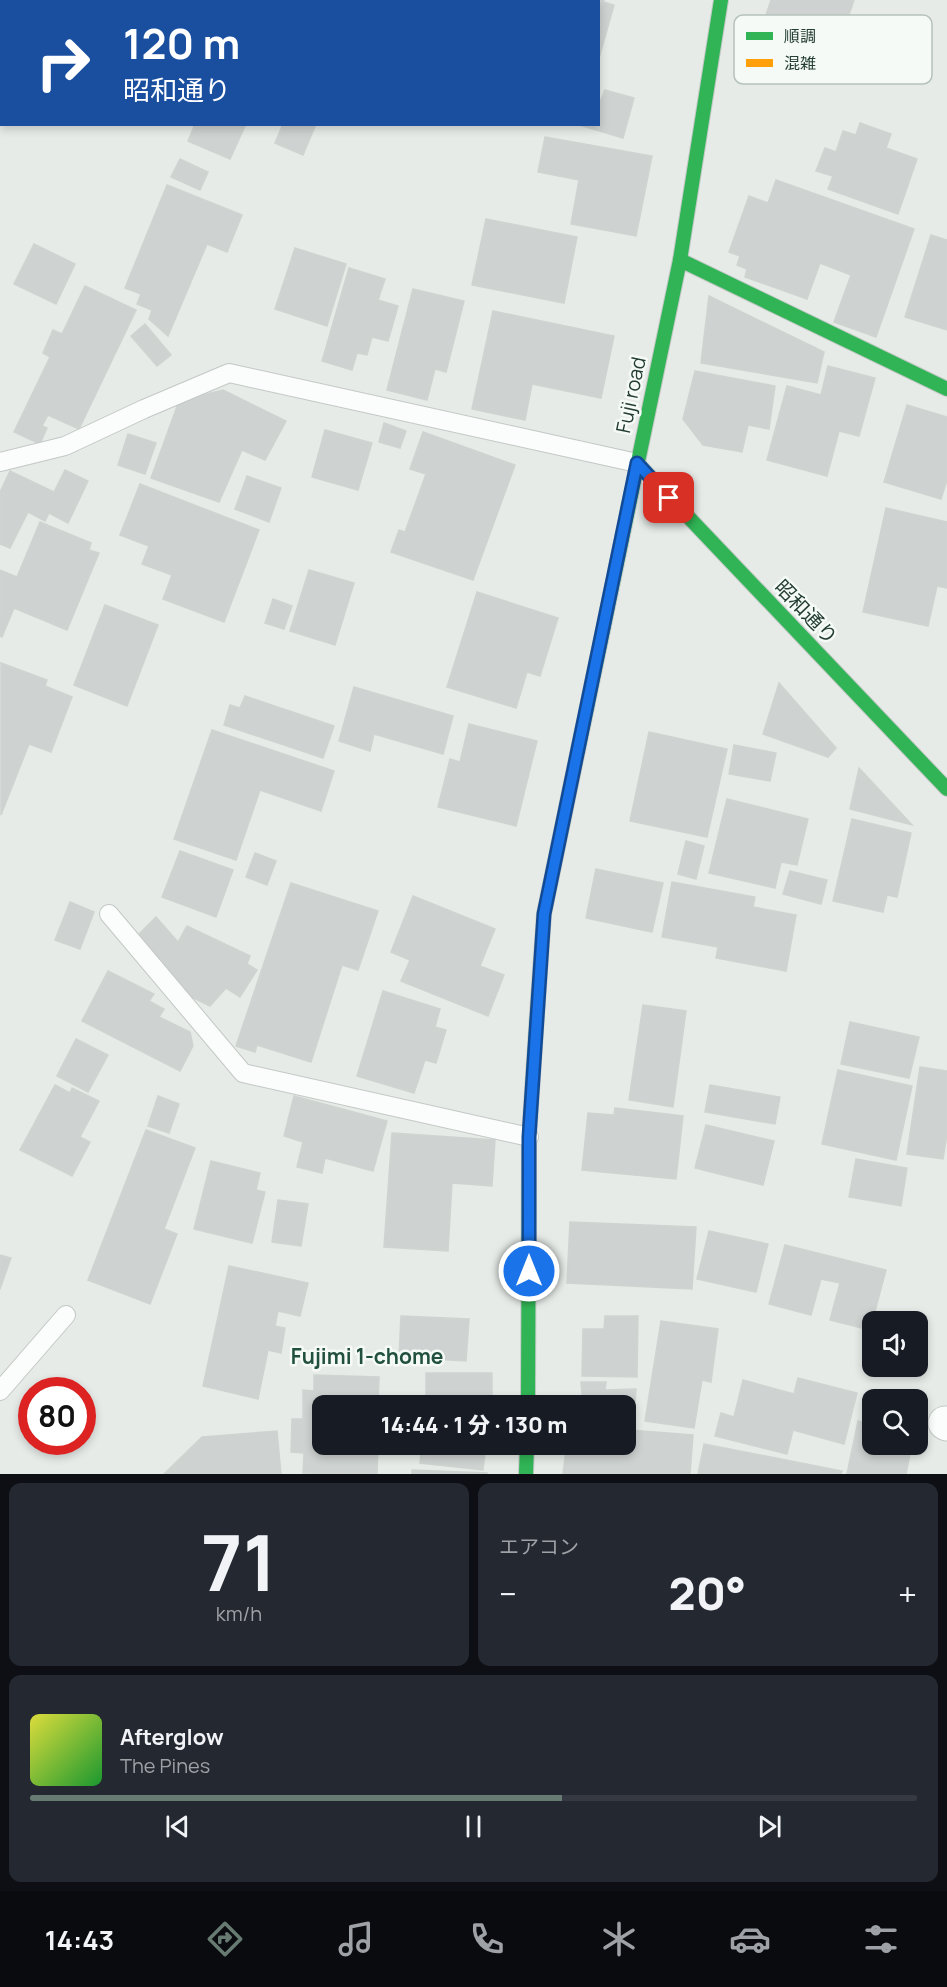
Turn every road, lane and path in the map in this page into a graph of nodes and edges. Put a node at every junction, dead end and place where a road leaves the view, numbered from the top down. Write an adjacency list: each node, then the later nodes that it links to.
1 (721, 0): 2 (main road, Fuji road)
2 (680, 260): 3 (main road); 5 (main road, Fuji road)
3 (947, 389)
4 (0, 462): 5 (lane)
5 (637, 463): 6 (main road, 昭和通り); 8 (main road, Fuji road)
6 (947, 789)
7 (109, 914): 8 (lane)
8 (529, 1137): 11 (main road, Fuji road)
9 (66, 1315): 10 (lane)
10 (0, 1391)
11 (528, 1395)
12 (527, 1455): 13 (main road)
13 (526, 1474)

